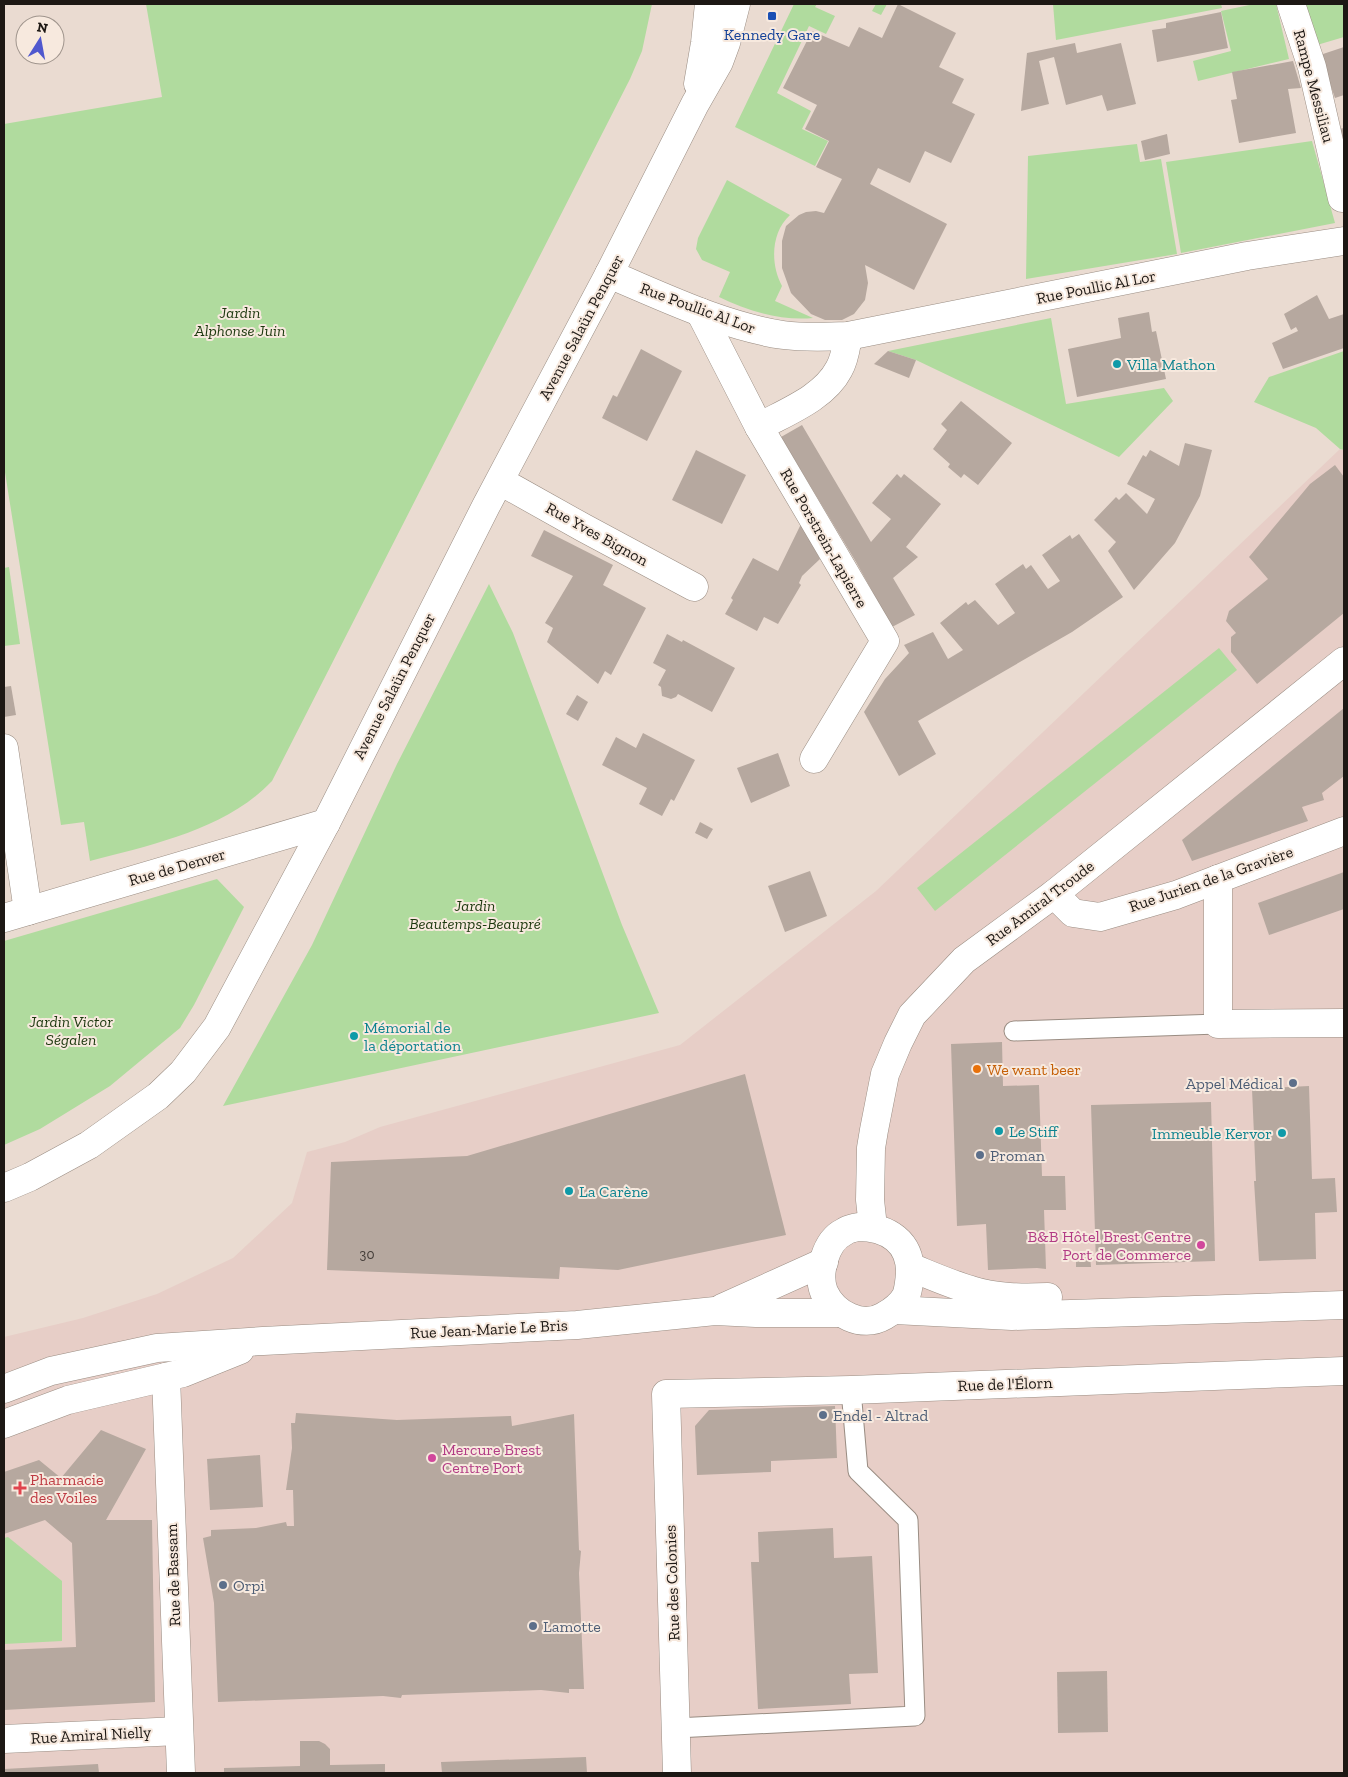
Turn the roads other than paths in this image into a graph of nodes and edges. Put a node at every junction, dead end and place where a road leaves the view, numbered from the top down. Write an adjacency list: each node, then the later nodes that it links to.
1 (709, 4): 4 (street, Avenue Salaün Penquer)
2 (736, 4): 4 (street, Avenue Salaün Penquer)
3 (1291, 4): 5 (street, Rampe Messiliau)
4 (695, 104): 7 (street, Avenue Salaün Penquer)
5 (1342, 198)
6 (1344, 241): 9 (street, Rue Poullic Al Lor)
7 (609, 274): 8 (street, Rue Poullic Al Lor); 11 (street, Avenue Salaün Penquer)
8 (700, 312): 9 (street, Rue Poullic Al Lor); 10 (street, Rue Porstrein-Lapierre)
9 (848, 336): 10 (street)
10 (759, 427): 15 (street, Rue Porstrein-Lapierre)
11 (500, 481): 12 (street, Rue Yves Bignon); 16 (street, Avenue Salaün Penquer)
12 (694, 587)
13 (1344, 660): 19 (street, Rue Amiral Troude)
14 (4, 748): 20 (street, Rue de Denver)
15 (814, 759)
16 (326, 823): 20 (street, Rue de Denver); 24 (street, Avenue Salaün Penquer)
17 (1344, 831): 18 (street, Rue Jurien de la Gravière)
18 (1218, 879): 19 (street, Rue Jurien de la Gravière); 22 (street)
19 (1054, 894): 25 (street, Rue Amiral Troude)
20 (16, 915)
21 (1344, 1023): 22 (street)
22 (1218, 1024): 23 (lane)
23 (1014, 1031)
24 (4, 1188)
25 (873, 1227): 26 (street); 27 (street)
26 (824, 1262): 31 (street, Rue Jean-Marie Le Bris); 32 (street)
27 (910, 1267): 28 (street); 30 (street)
28 (1344, 1288)
29 (1344, 1305): 30 (street)
30 (895, 1310): 32 (street)
31 (715, 1311): 32 (street, Rue Jean-Marie Le Bris); 33 (street, Rue Jean-Marie Le Bris)
32 (840, 1313)
33 (262, 1340): 35 (street, Rue Jean-Marie Le Bris); 36 (street, Rue Jean-Marie Le Bris)
34 (1344, 1371): 37 (street, Rue de l'Élorn)
35 (166, 1377): 39 (street, Rue Jean-Marie Le Bris); 41 (street, Rue de Bassam)
36 (4, 1389)
37 (851, 1390): 38 (street, Rue de l'Élorn); 40 (lane)
38 (666, 1394): 40 (street, Rue des Colonies)
39 (4, 1424)
40 (676, 1728): 44 (street, Rue des Colonies)
41 (179, 1731): 42 (street, Rue Amiral Nielly); 43 (street, Rue de Bassam)
42 (4, 1739)
43 (181, 1773)
44 (677, 1773)

